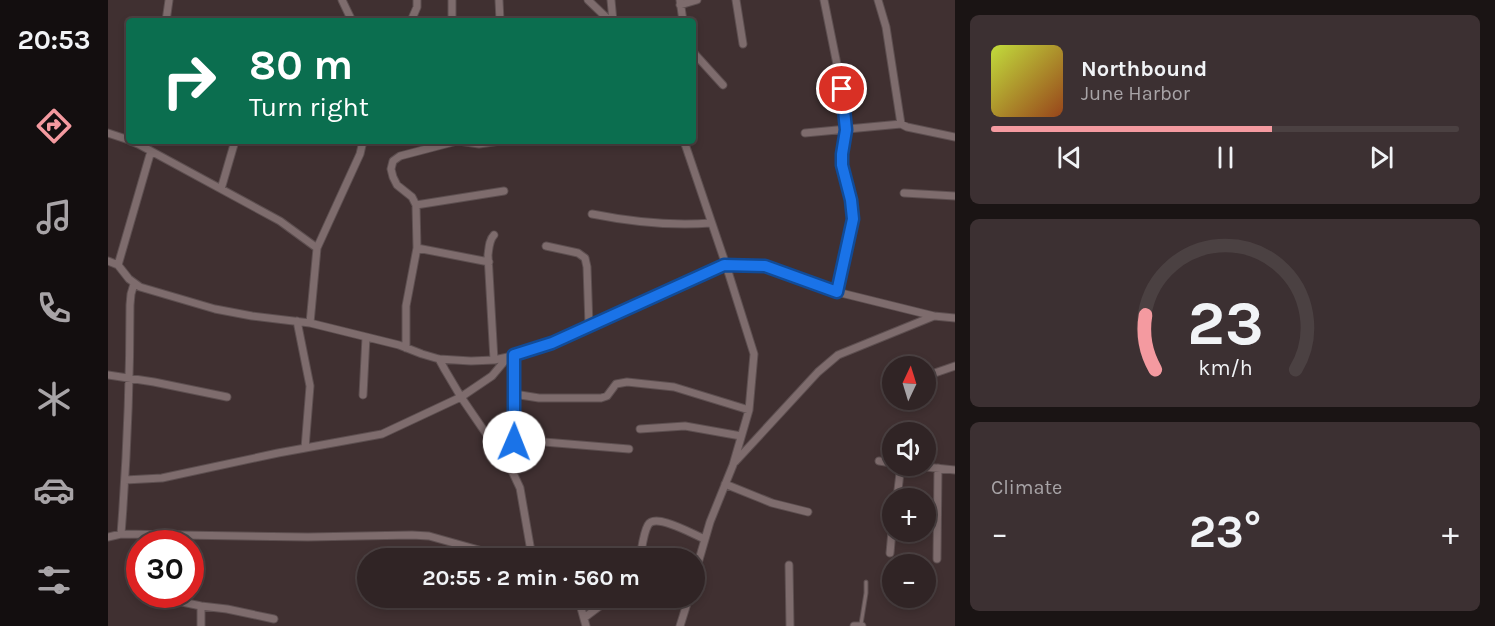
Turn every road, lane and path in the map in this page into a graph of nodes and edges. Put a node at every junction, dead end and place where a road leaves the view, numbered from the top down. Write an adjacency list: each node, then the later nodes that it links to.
1 (169, 0): 13 (street)
2 (342, 0): 14 (street)
3 (417, 0): 15 (street)
4 (452, 0): 16 (street)
5 (499, 0): 17 (street)
6 (588, 0): 18 (street)
7 (611, 0): 19 (street)
8 (697, 0): 12 (street)
9 (736, 0): 21 (street)
10 (824, 0): 25 (street)
11 (880, 0): 24 (street)
12 (680, 2): 20 (street)
13 (166, 18)
14 (351, 18)
15 (412, 18)
16 (452, 18)
17 (500, 18)
18 (609, 18)
19 (612, 18)
20 (683, 18)
21 (743, 44)
22 (696, 55): 23 (street)
23 (723, 85)
24 (901, 124): 25 (street); 28 (street)
25 (846, 130): 26 (street); 52 (street)
26 (805, 132)
27 (108, 133): 29 (street)
28 (955, 137)
29 (126, 139)
30 (138, 144): 35 (street)
31 (234, 144): 36 (street)
32 (362, 144): 45 (street)
33 (446, 144): 40 (street)
34 (685, 144): 42 (street)
35 (151, 151): 36 (street); 49 (street)
36 (221, 189): 45 (street)
37 (504, 191): 40 (street)
38 (904, 193): 39 (street)
39 (955, 196)
40 (416, 205): 46 (street)
41 (592, 214): 42 (street)
42 (711, 223): 50 (street)
43 (494, 235): 48 (street)
44 (546, 246): 57 (street)
45 (317, 248): 56 (street)
46 (417, 248): 48 (street); 59 (street)
47 (108, 261): 49 (street)
48 (489, 262): 62 (street)
49 (118, 266): 51 (street)
50 (726, 266): 52 (street); 57 (street); 71 (street)
51 (134, 284): 55 (street); 66 (street)
52 (837, 292): 53 (street)
53 (934, 316): 54 (street); 80 (street)
54 (955, 318)
55 (297, 321): 56 (street); 75 (street)
56 (310, 323): 58 (street)
57 (589, 326): 60 (street)
58 (366, 337): 59 (street); 68 (street)
59 (406, 348): 61 (street)
60 (511, 356): 62 (street); 67 (street); 70 (street)
61 (439, 359): 62 (street); 70 (street)
62 (494, 360)
63 (955, 366): 64 (street)
64 (936, 373)
65 (108, 375): 66 (street)
66 (130, 378): 69 (street); 83 (street)
67 (514, 394): 71 (street); 74 (street)
68 (363, 395)
69 (227, 397)
70 (461, 397): 75 (street); 76 (street)
71 (749, 410): 73 (street)
72 (640, 429): 73 (street)
73 (741, 436): 80 (street)
74 (514, 442): 76 (street); 77 (street)
75 (305, 448): 83 (street)
76 (497, 449): 91 (street)
77 (629, 450)
78 (879, 461): 79 (street)
79 (882, 461)
80 (733, 465): 84 (street)
81 (938, 468): 82 (street); 95 (street)
82 (955, 470)
83 (125, 480): 86 (street)
84 (725, 484): 85 (street); 88 (street)
85 (808, 512)
86 (121, 534): 87 (street); 90 (street)
87 (108, 537)
88 (705, 539): 92 (street); 93 (street)
89 (891, 542): 94 (street)
90 (472, 548)
91 (531, 548)
92 (642, 548)
93 (702, 548)
94 (890, 553)
95 (937, 560)
96 (789, 565): 108 (street)
97 (866, 582): 110 (lane)
98 (204, 606): 104 (street)
99 (201, 608): 105 (street)
100 (581, 608): 103 (street)
101 (597, 608): 103 (street)
102 (686, 608): 107 (street)
103 (584, 618): 106 (street)
104 (274, 619)
105 (201, 626)
106 (586, 626)
107 (680, 626)
108 (790, 626)
109 (854, 626): 110 (street)
110 (861, 626)

